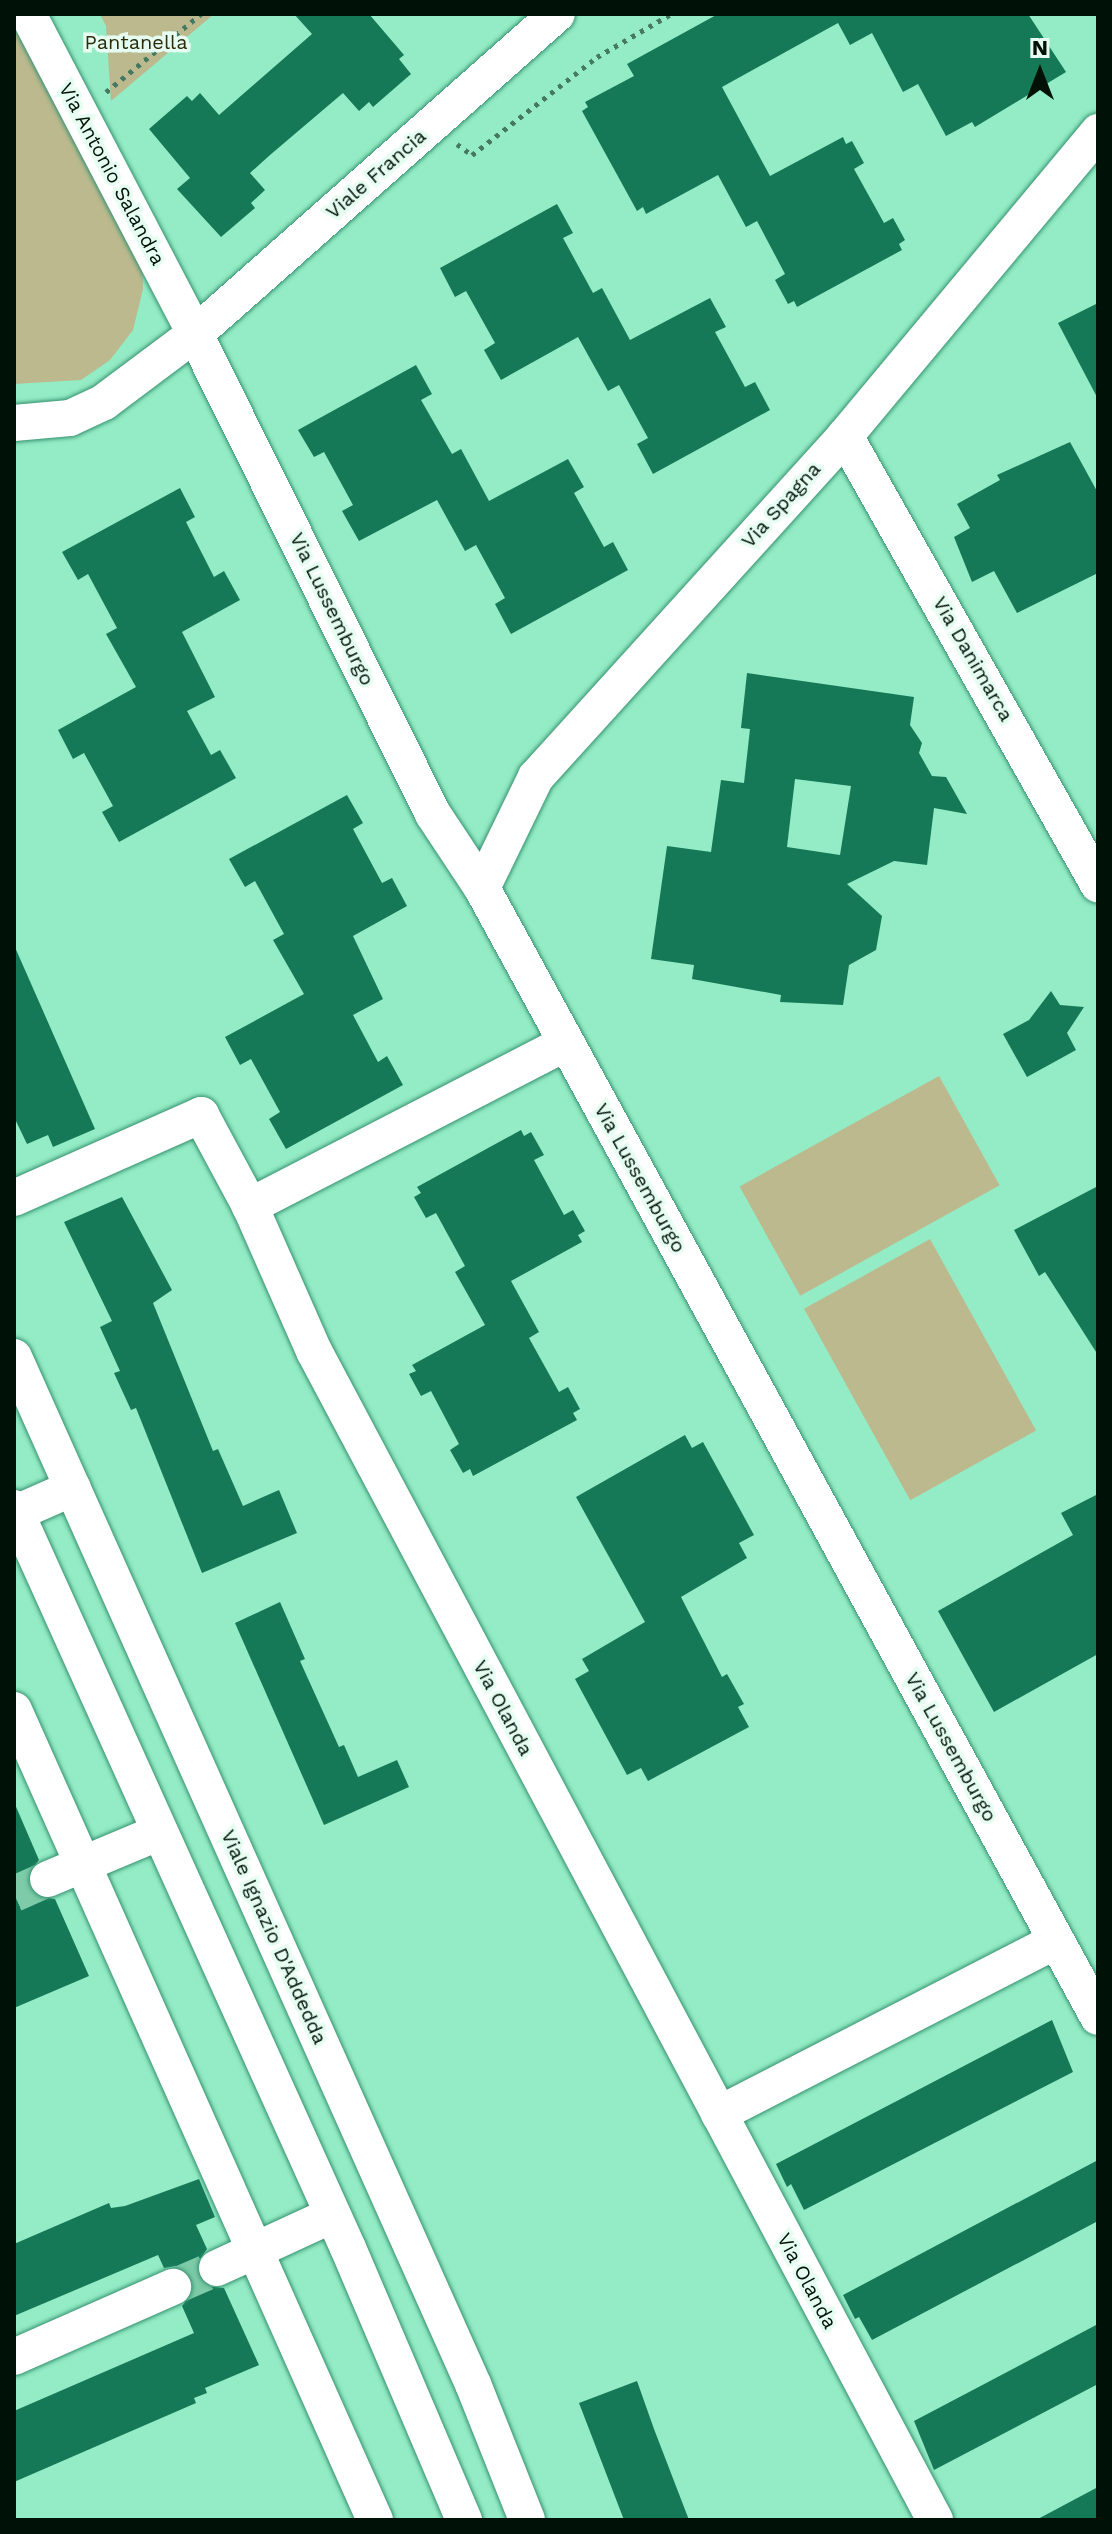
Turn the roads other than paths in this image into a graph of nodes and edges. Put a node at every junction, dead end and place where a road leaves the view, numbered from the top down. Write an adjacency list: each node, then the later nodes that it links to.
1 (28, 14): 4 (street, Via Antonio Salandra)
2 (557, 14): 4 (street, Viale Francia)
3 (1098, 132): 6 (street, Via Spagna)
4 (195, 334): 5 (street, Viale Francia); 9 (street, Via Lussemburgo)
5 (14, 423)
6 (845, 436): 7 (street, Via Danimarca); 9 (street, Via Spagna)
7 (1084, 826): 8 (street, Via Danimarca)
8 (1098, 884)
9 (482, 888): 10 (street, Via Lussemburgo)
10 (566, 1043): 12 (street); 20 (street, Via Lussemburgo)
11 (14, 1198): 12 (street, Via Olanda)
12 (250, 1206): 23 (street, Via Olanda)
13 (14, 1357): 14 (street, Viale Ignazio D'Addedda)
14 (73, 1488): 15 (street); 22 (street, Viale Ignazio D'Addedda)
15 (15, 1511): 17 (street)
16 (14, 1710): 18 (street)
17 (160, 1832): 18 (street); 24 (street)
18 (81, 1864): 19 (street); 26 (street)
19 (48, 1879)
20 (1056, 1941): 21 (street, Via Lussemburgo); 23 (street)
21 (1098, 2017)
22 (347, 2101): 24 (street); 32 (street, Viale Ignazio D'Addedda)
23 (719, 2114): 33 (street, Via Olanda)
24 (292, 2125): 25 (street)
25 (332, 2215): 26 (street); 31 (street)
26 (255, 2251): 27 (street); 30 (street)
27 (217, 2268)
28 (173, 2287): 29 (street)
29 (14, 2357)
30 (375, 2520)
31 (464, 2520)
32 (527, 2520)
33 (935, 2520)

